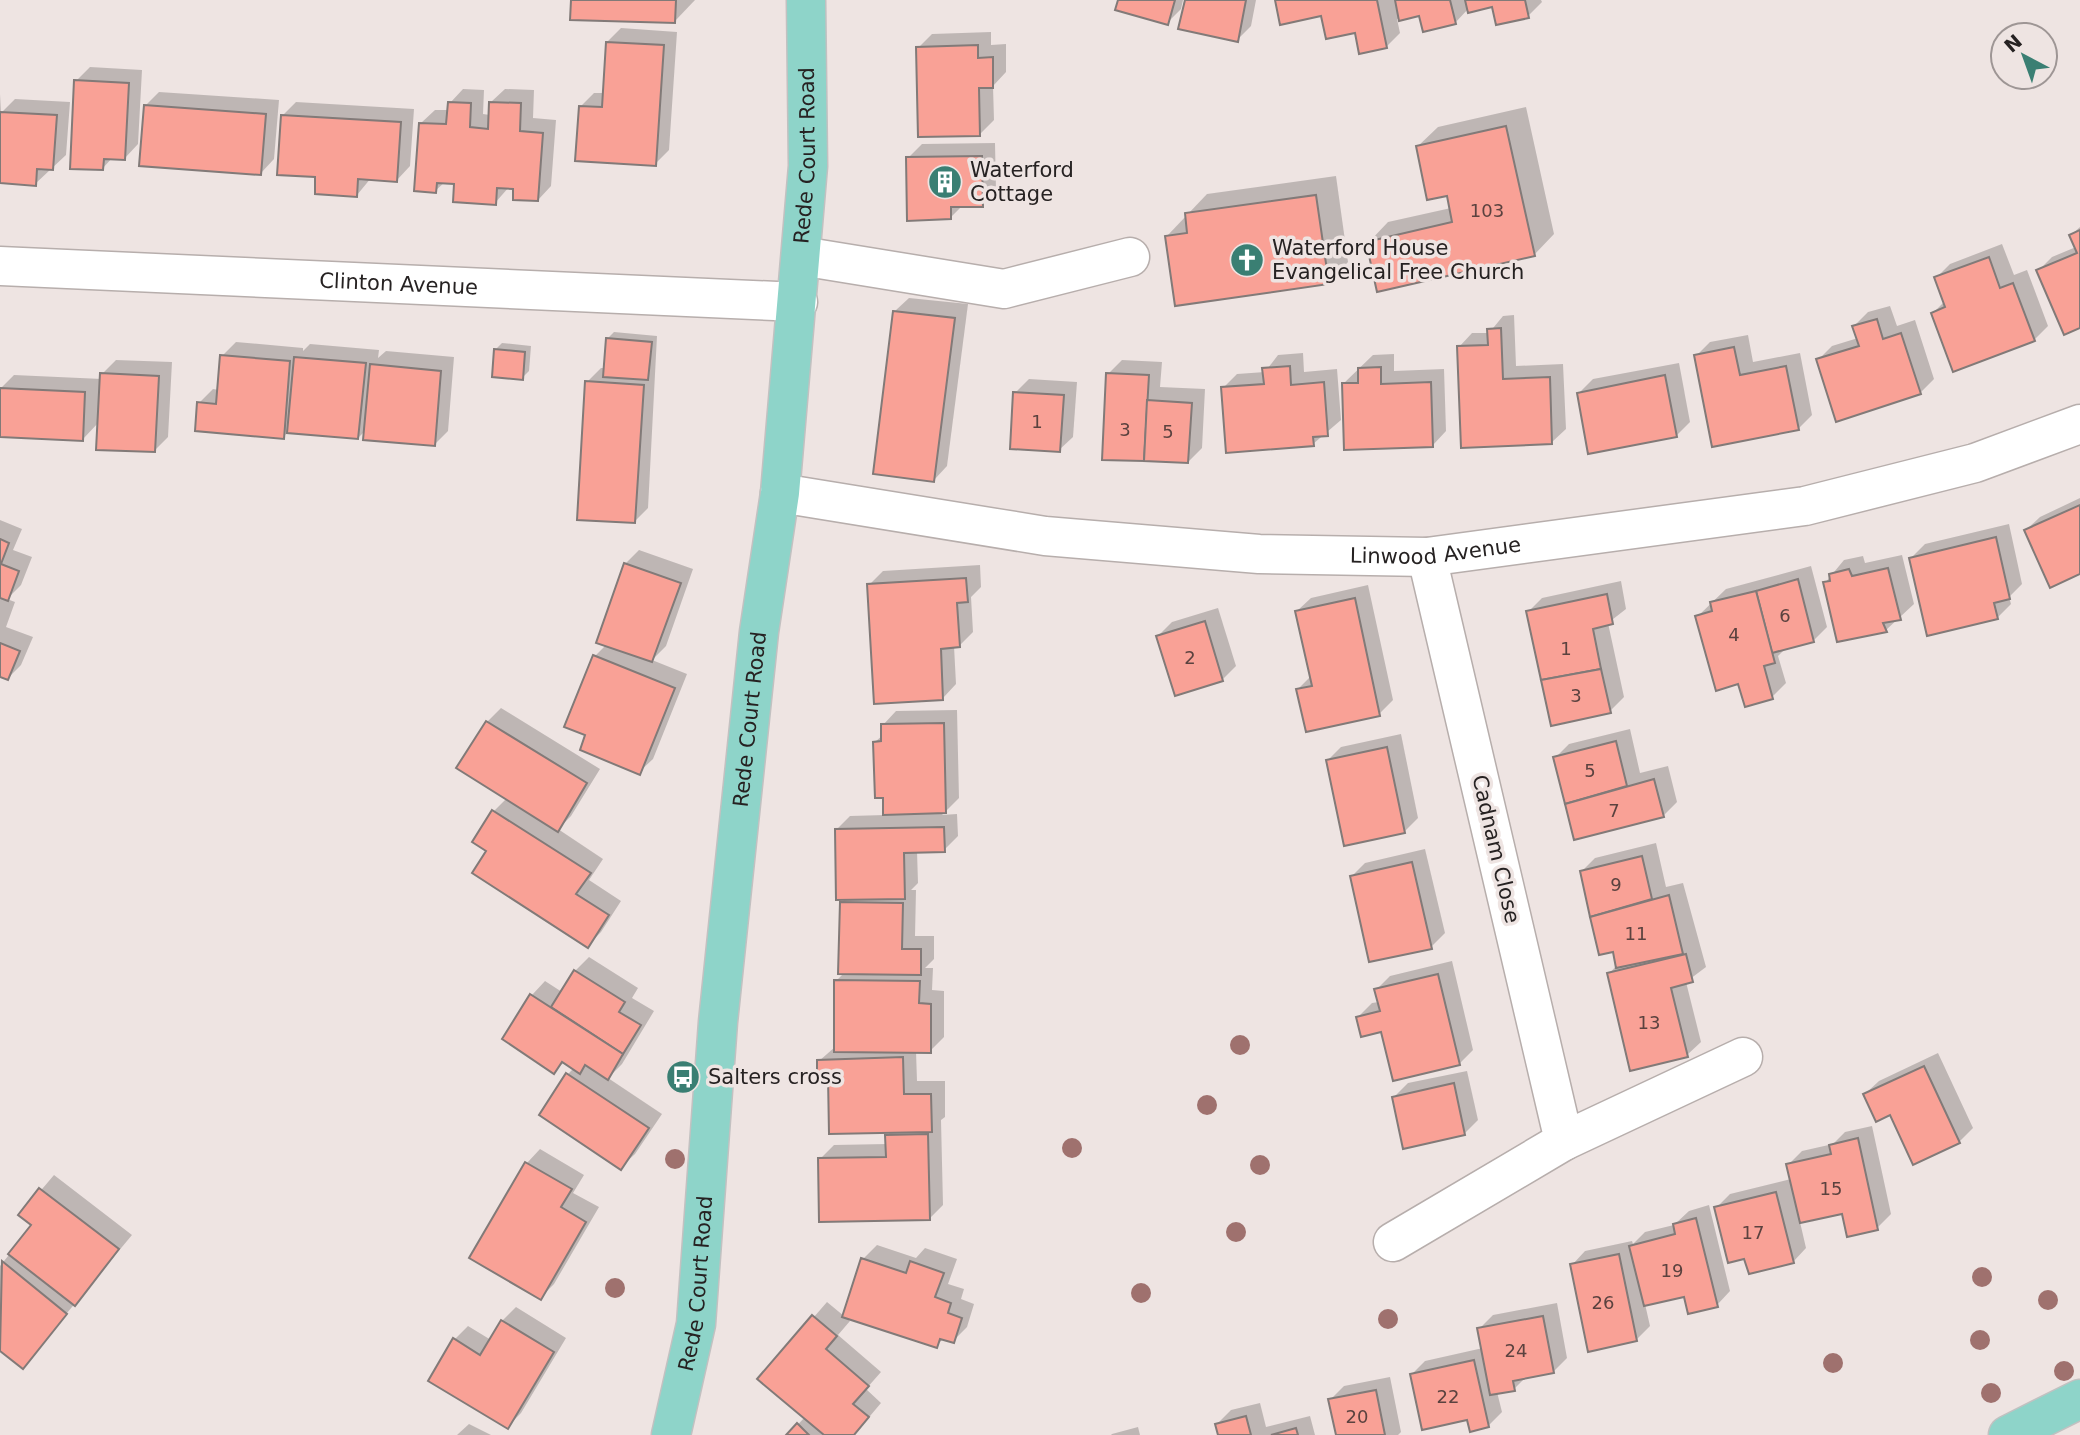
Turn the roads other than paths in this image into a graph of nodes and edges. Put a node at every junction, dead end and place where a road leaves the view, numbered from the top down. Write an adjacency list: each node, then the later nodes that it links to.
1 (806, 0): 2 (main road, Rede Court Road)
2 (801, 256): 3 (street); 5 (main road, Rede Court Road)
3 (1130, 257)
4 (0, 266): 5 (street, Clinton Avenue)
5 (798, 302): 7 (main road, Rede Court Road)
6 (2080, 424): 8 (street, Linwood Avenue)
7 (780, 493): 8 (street, Linwood Avenue); 13 (main road, Rede Court Road)
8 (1427, 557): 10 (street, Cadnam Close)
9 (1743, 1057): 10 (street)
10 (1564, 1141): 11 (street)
11 (1393, 1242)
12 (2080, 1399): 14 (main road)
13 (671, 1435)
14 (2008, 1435)

